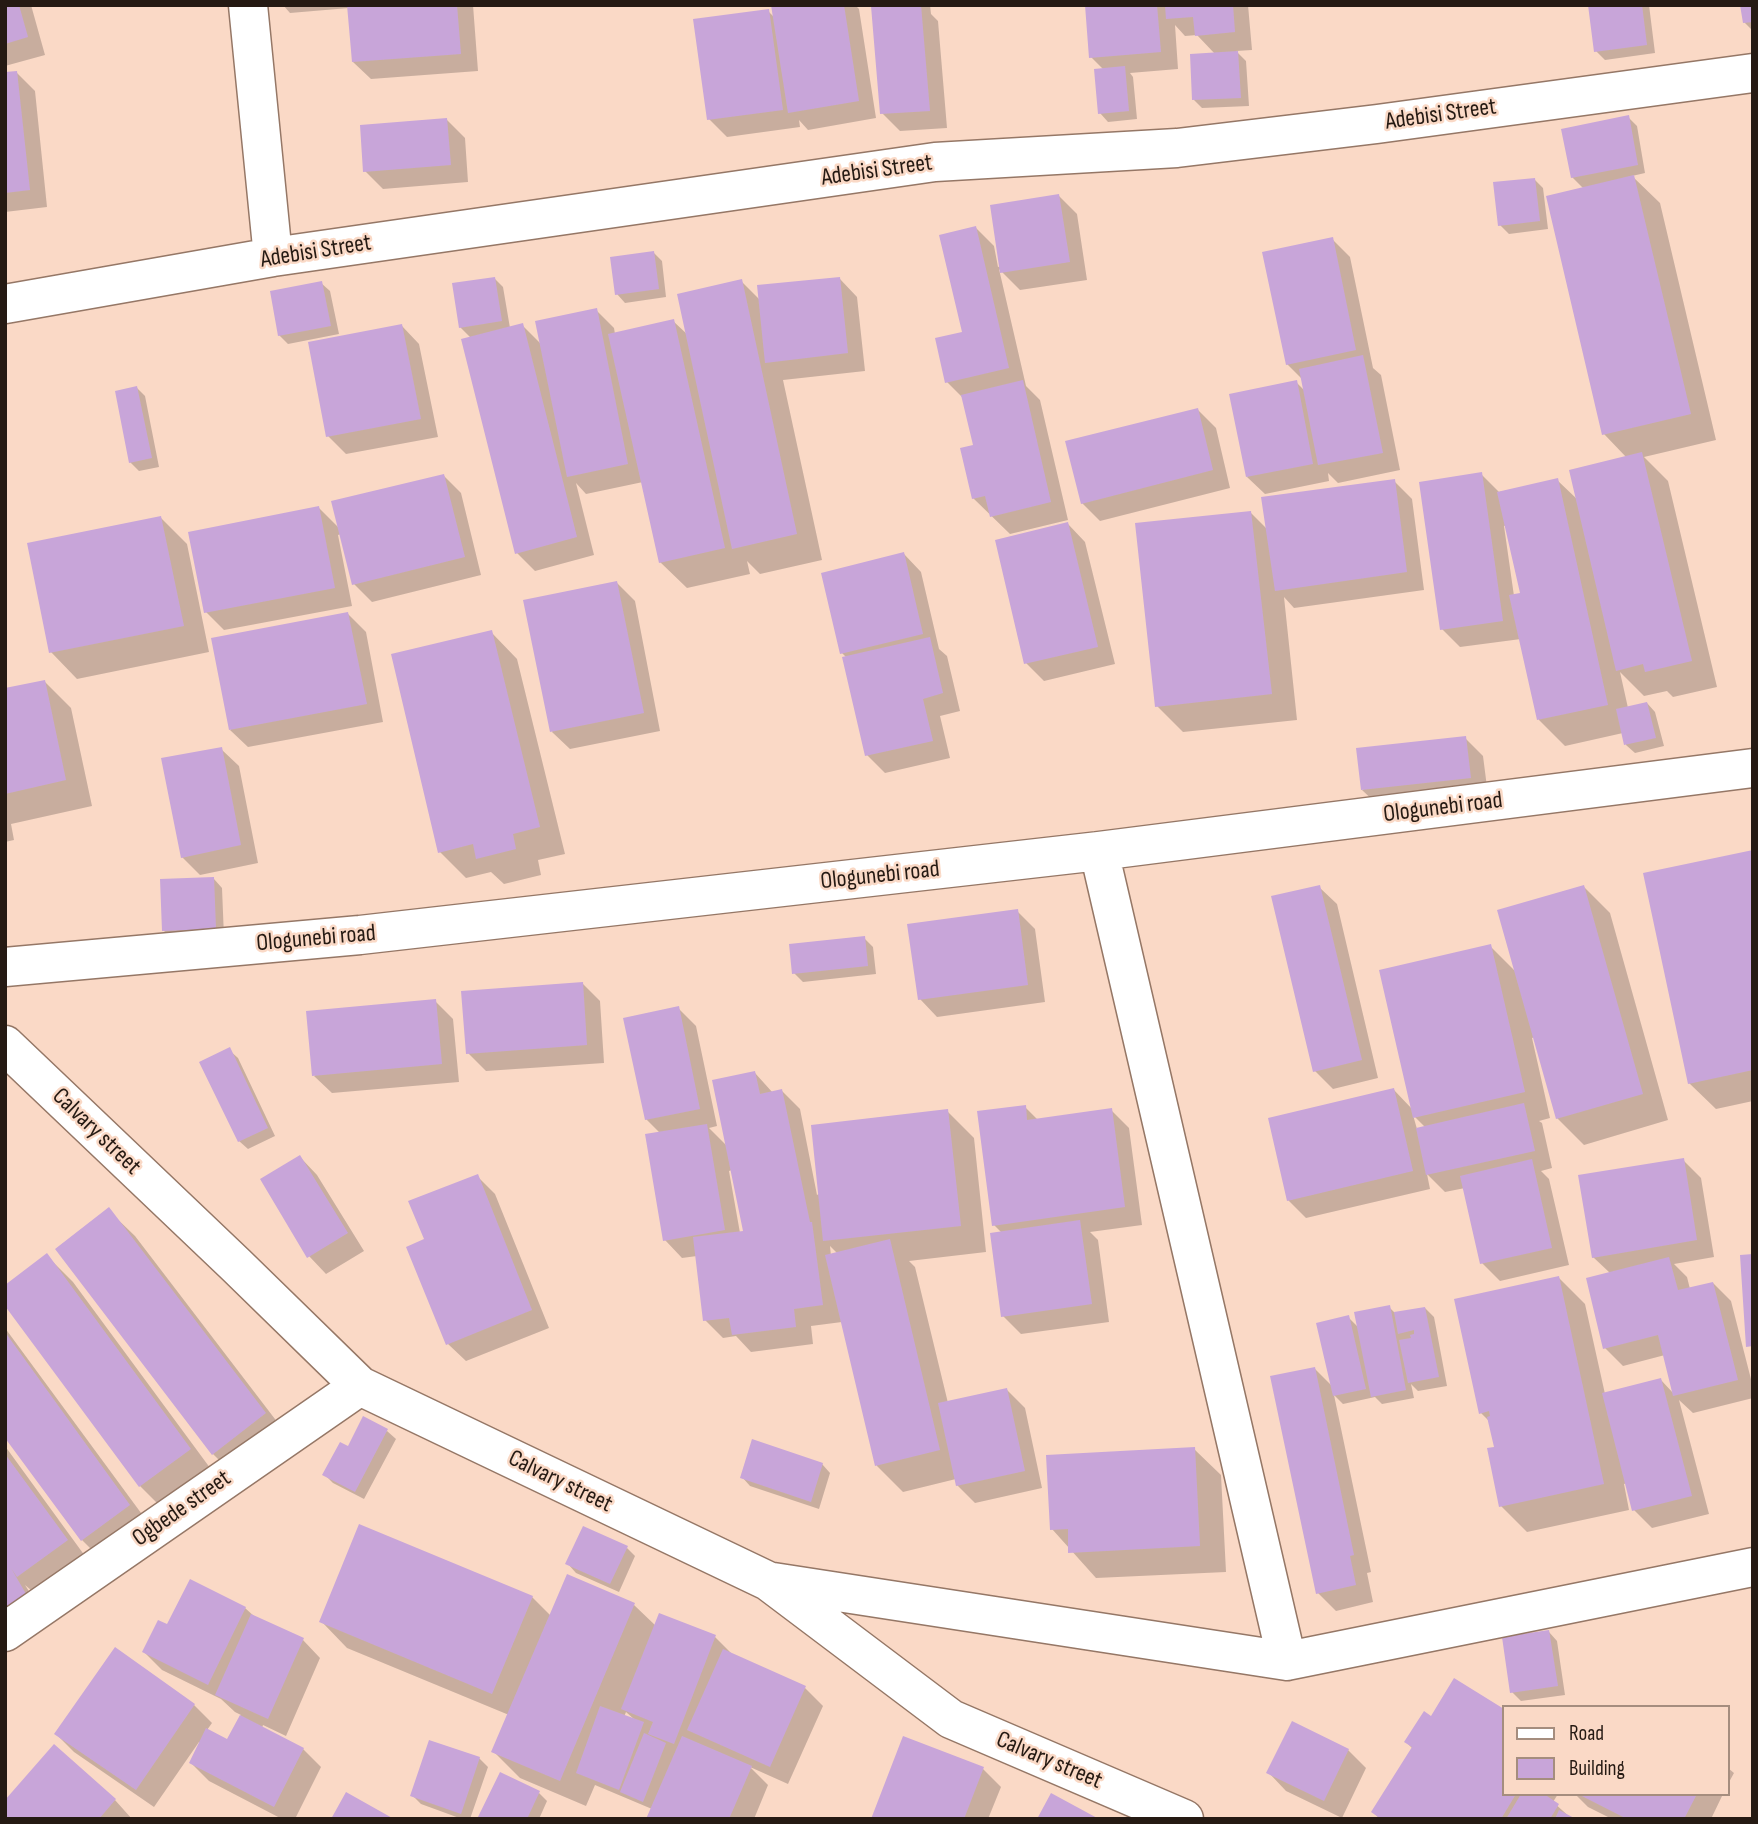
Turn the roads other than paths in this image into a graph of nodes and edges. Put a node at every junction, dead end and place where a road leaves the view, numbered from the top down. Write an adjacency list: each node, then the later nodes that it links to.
1 (248, 5): 3 (street)
2 (1753, 73): 3 (street, Adebisi Street)
3 (273, 257): 4 (street, Adebisi Street)
4 (5, 304)
5 (1753, 768): 6 (street, Ologunebi road)
6 (1099, 851): 7 (street, Ologunebi road); 13 (street)
7 (5, 967)
8 (5, 1045): 9 (street, Calvary street)
9 (359, 1386): 11 (street, Calvary street); 12 (street, Ogbede street)
10 (1753, 1567): 13 (street)
11 (768, 1581): 13 (street); 14 (street, Calvary street)
12 (5, 1632)
13 (1287, 1661)
14 (1184, 1819)

